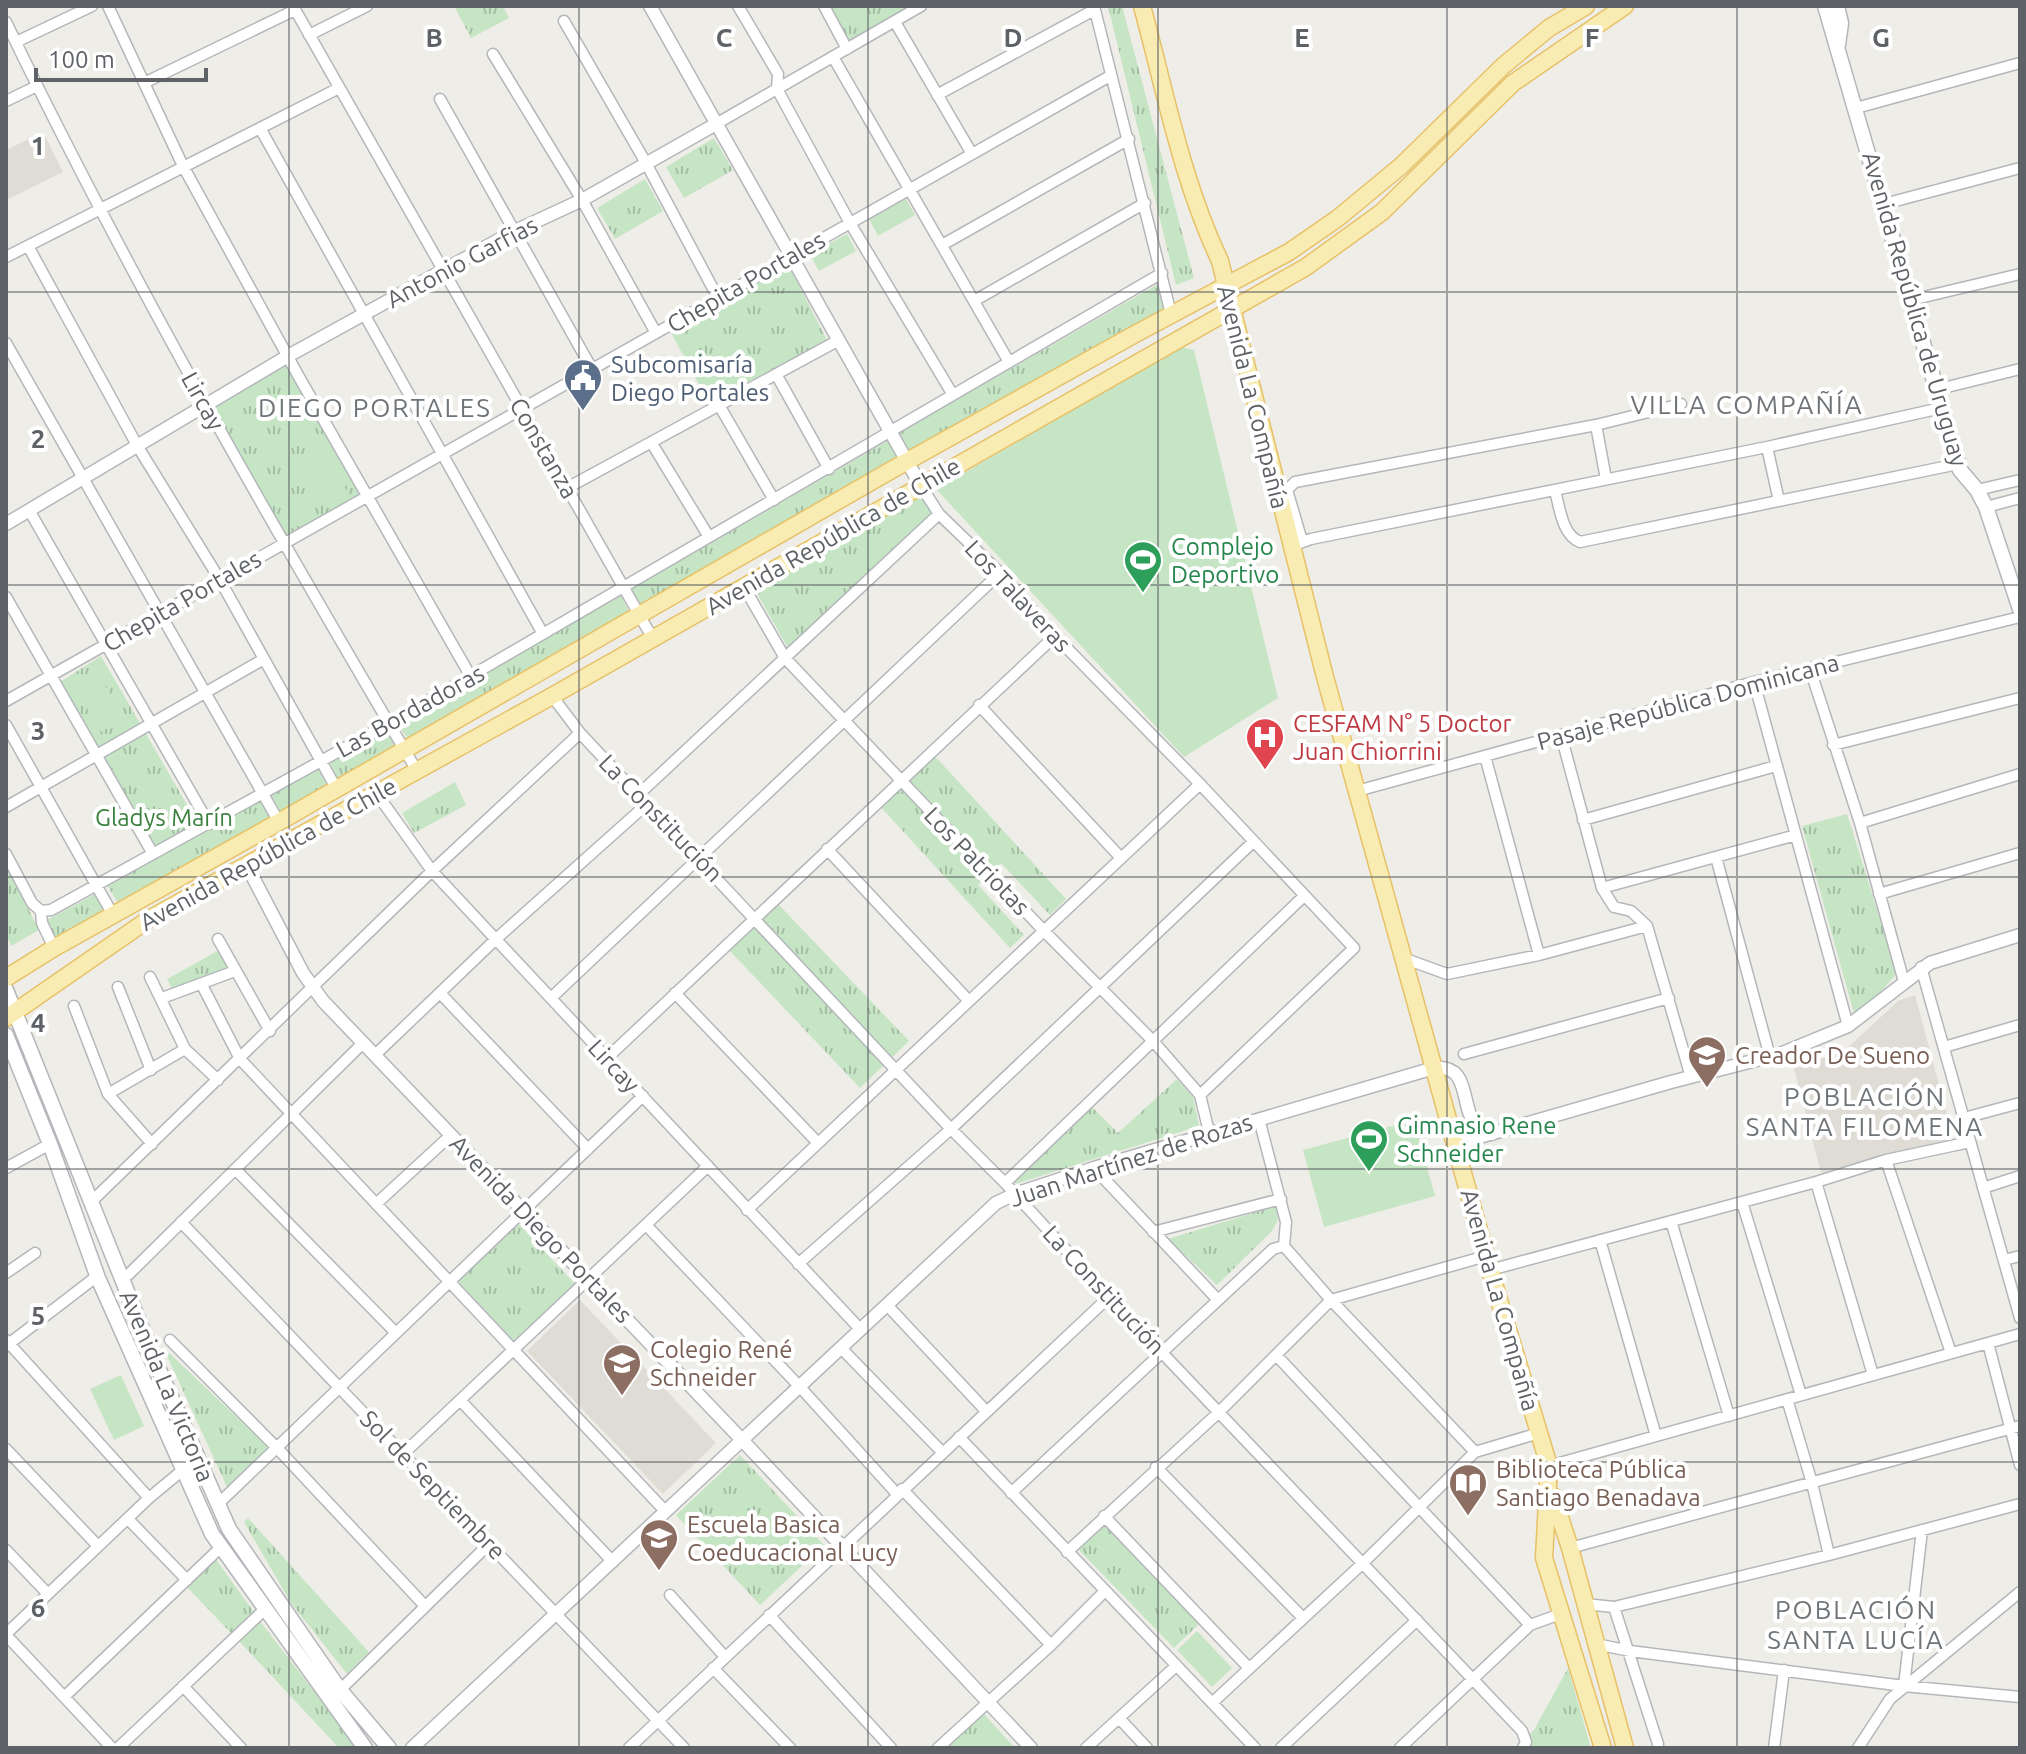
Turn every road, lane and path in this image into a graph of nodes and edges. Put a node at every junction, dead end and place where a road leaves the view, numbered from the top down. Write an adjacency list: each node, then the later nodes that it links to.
1 (92, 6): 19 (street)
2 (108, 6): 26 (street)
3 (367, 6): 18 (street)
4 (650, 6): 34 (street, Los Talaveras)
5 (738, 6): 29 (street)
6 (824, 6): 20 (street)
7 (921, 6): 17 (street, Antonio Garfias)
8 (1142, 6): 55 (main road, Avenida La Compañía)
9 (1586, 6): 55 (main road, Avenida República de Chile)
10 (1625, 6): 59 (main road, Avenida República de Chile)
11 (1825, 6): 21 (main road, Avenida República de Uruguay)
12 (1837, 6): 21 (main road, Avenida República de Uruguay)
13 (294, 8): 18 (street, Constanza); 26 (street)
14 (1094, 8): 25 (street); 30 (street)
15 (564, 21): 38 (street)
16 (6, 22): 19 (street, Lircay)
17 (895, 22): 20 (street, Antonio Garfias); 30 (street)
18 (309, 35): 28 (street, Constanza)
19 (16, 42): 27 (street, Lircay)
20 (847, 49): 23 (street, Antonio Garfias)
21 (1837, 49): 33 (main road, Avenida República de Uruguay)
22 (493, 54): 42 (street)
23 (833, 57): 29 (street, Antonio Garfias); 41 (street)
24 (2020, 63): 33 (street)
25 (1110, 76): 36 (street); 37 (street, Chepita Portales)
26 (144, 83): 39 (street)
27 (37, 86): 32 (street); 45 (street, Lircay)
28 (339, 88): 35 (street); 52 (street, Constanza)
29 (777, 89): 34 (street, Antonio Garfias); 46 (street)
30 (937, 95): 37 (street)
31 (440, 99): 47 (street)
32 (6, 101)
33 (1856, 108): 44 (main road, Avenida República de Uruguay)
34 (716, 124): 38 (street, Antonio Garfias); 50 (street, Los Talaveras)
35 (260, 128): 39 (street); 61 (street)
36 (1129, 139): 43 (street); 48 (street)
37 (972, 154): 41 (street, Chepita Portales)
38 (646, 163): 42 (street, Antonio Garfias); 56 (street)
39 (183, 166): 45 (street); 65 (street)
40 (2020, 168): 44 (street)
41 (910, 189): 46 (street, Chepita Portales); 48 (street)
42 (582, 200): 47 (street, Antonio Garfias); 62 (street)
43 (1145, 203): 53 (street); 58 (street)
44 (1884, 204): 57 (main road, Avenida República de Uruguay)
45 (100, 209): 49 (street); 74 (street, Lircay)
46 (850, 223): 50 (street, Chepita Portales); 71 (street)
47 (513, 232): 52 (street, Antonio Garfias); 67 (street)
48 (942, 245): 58 (street)
49 (28, 246): 51 (street); 80 (street)
50 (791, 256): 56 (street, Chepita Portales); 63 (street, Los Talaveras)
51 (6, 257)
52 (442, 270): 61 (street, Antonio Garfias); 76 (street, Constanza)
53 (1162, 273): 60 (street); 66 (street, Las Bordadoras)
54 (2020, 274): 57 (street)
55 (1226, 285): 59 (main road, Avenida La Compañía); 60 (main road, Avenida República de Chile)
56 (718, 298): 62 (street, Chepita Portales)
57 (1911, 300): 70 (main road, Avenida República de Uruguay)
58 (974, 301): 66 (street)
59 (1232, 309): 89 (main road, Avenida República de Chile); 103 (main road, Avenida La Compañía)
60 (1171, 314): 83 (main road, Avenida República de Chile)
61 (364, 315): 65 (street, Antonio Garfias); 82 (street)
62 (656, 333): 67 (street, Chepita Portales)
63 (839, 340): 69 (street); 78 (street, Los Talaveras)
64 (6, 343): 86 (street)
65 (288, 356): 74 (street, Antonio Garfias); 93 (street)
66 (1009, 362): 71 (street, Las Bordadoras)
67 (592, 369): 76 (street, Chepita Portales)
68 (2020, 369): 70 (street)
69 (776, 374): 73 (street); 85 (street)
70 (1935, 390): 75 (main road, Avenida República de Uruguay)
71 (953, 395): 78 (street, Las Bordadoras)
72 (1681, 404): 77 (street)
73 (719, 405): 79 (street); 95 (street)
74 (205, 406): 80 (street, Antonio Garfias); 102 (street, Lircay)
75 (1941, 408): 81 (street); 84 (main road, Avenida República de Uruguay)
76 (522, 409): 82 (street, Chepita Portales); 90 (street, Constanza)
77 (1596, 425): 87 (street); 103 (street)
78 (891, 432): 83 (street, Los Talaveras); 85 (street, Las Bordadoras)
79 (651, 442): 90 (street); 101 (street)
80 (138, 447): 86 (street, Antonio Garfias); 105 (street)
81 (1767, 447): 87 (street); 96 (street)
82 (443, 454): 93 (street, Chepita Portales); 113 (street)
83 (906, 462): 89 (street, Los Talaveras); 110 (main road, Avenida República de Chile)
84 (1958, 464): 91 (main road, Avenida República de Uruguay); 96 (street)
85 (829, 469): 95 (street, Las Bordadoras)
86 (82, 479): 98 (street, Antonio Garfias); 111 (street)
87 (1606, 479): 92 (street)
88 (2020, 480): 91 (street)
89 (921, 486): 99 (street, Los Talaveras); 106 (main road, Avenida República de Chile)
90 (567, 488): 107 (street, Constanza)
91 (1977, 490): 97 (main road, Avenida República de Uruguay)
92 (1555, 491): 96 (street); 103 (street)
93 (369, 496): 102 (street, Chepita Portales); 121 (street)
94 (2020, 498): 97 (street)
95 (774, 500): 101 (street, Las Bordadoras)
96 (1779, 501)
97 (1986, 507): 109 (main road, Avenida República de Uruguay)
98 (29, 510): 100 (street, Antonio Garfias); 116 (street)
99 (939, 514): 104 (street, Los Talaveras); 117 (street)
100 (6, 524)
101 (709, 537): 107 (street, Las Bordadoras)
102 (284, 543): 105 (street, Chepita Portales); 129 (street, Lircay)
103 (1296, 544): 146 (main road, Avenida La Compañía)
104 (1000, 573): 114 (street, Los Talaveras); 128 (street)
105 (220, 580): 111 (street, Chepita Portales); 118 (street)
106 (744, 587): 115 (main road, Avenida República de Chile); 117 (street, Los Patriotas)
107 (623, 588): 110 (street, Constanza); 113 (street, Las Bordadoras)
108 (6, 597): 120 (street)
109 (2020, 609)
110 (637, 614): 115 (street, Constanza); 135 (main road, Avenida República de Chile)
111 (159, 615): 116 (street, Chepita Portales); 123 (street)
112 (2020, 617): 119 (street, Pasaje República Dominicana)
113 (543, 634): 121 (street, Las Bordadoras)
114 (1055, 636): 127 (street); 143 (street, Los Talaveras)
115 (653, 639): 124 (main road, Avenida República de Chile)
116 (106, 645): 120 (street, Chepita Portales); 130 (street)
117 (785, 658): 128 (street, Los Patriotas); 149 (street)
118 (264, 659): 123 (street); 138 (street)
119 (1810, 669): 122 (street, Pasaje República Dominicana); 134 (street)
120 (51, 676): 126 (street, Chepita Portales); 136 (street)
121 (471, 677): 129 (street, Las Bordadoras)
122 (1754, 682): 133 (street, Pasaje República Dominicana); 139 (street)
123 (204, 693): 130 (street); 147 (street)
124 (552, 696): 132 (street, La Constitución); 140 (main road, Avenida República de Chile)
125 (2020, 698): 134 (street)
126 (6, 701)
127 (979, 705): 142 (street); 164 (street)
128 (844, 720): 142 (street, Los Patriotas); 163 (street)
129 (390, 723): 135 (street, Lircay); 138 (street, Las Bordadoras)
130 (151, 724): 136 (street); 155 (street)
131 (6, 725): 144 (street)
132 (580, 733): 149 (street, La Constitución); 166 (street)
133 (1561, 735): 137 (street, Pasaje República Dominicana); 152 (street)
134 (1833, 745): 154 (street)
135 (404, 749): 140 (street, Lircay); 145 (main road, Avenida República de Chile)
136 (97, 755): 144 (street); 161 (street)
137 (1485, 756): 146 (street, Pasaje República Dominicana); 180 (street)
138 (320, 761): 145 (street); 147 (street, Las Bordadoras)
139 (1776, 766): 152 (street); 156 (street)
140 (417, 771): 148 (main road, Avenida República de Chile)
141 (2020, 774): 154 (street)
142 (900, 779): 158 (street); 175 (street, Los Patriotas)
143 (1200, 784): 157 (street, Los Talaveras); 164 (street)
144 (41, 787): 151 (street); 167 (street)
145 (336, 788): 153 (main road, Avenida República de Chile)
146 (1357, 791): 181 (main road, Avenida La Compañía)
147 (262, 793): 153 (street); 155 (street, Las Bordadoras)
148 (377, 794): 165 (main road, Avenida República de Chile); 166 (street, Lircay)
149 (638, 795): 150 (street, La Constitución)
150 (647, 804): 163 (street, La Constitución); 178 (street)
151 (6, 807)
152 (1583, 820): 168 (street)
153 (279, 822): 172 (main road, Avenida República de Chile)
154 (1860, 823): 169 (street)
155 (209, 824): 161 (street, Las Bordadoras)
156 (1796, 835): 162 (street); 201 (street)
157 (1253, 842): 170 (street, Los Talaveras); 189 (street)
158 (827, 849): 173 (street); 197 (street)
159 (2020, 853): 169 (street)
160 (6, 854): 171 (street)
161 (153, 854): 167 (street, Las Bordadoras)
162 (1716, 857): 168 (street); 210 (street)
163 (698, 858): 173 (street, La Constitución); 195 (street)
164 (1121, 858): 175 (street)
165 (246, 864): 190 (street, Avenida Diego Portales); 199 (main road, Avenida República de Chile)
166 (432, 871): 178 (street, Lircay); 190 (street)
167 (96, 885): 171 (street, Las Bordadoras); 172 (street)
168 (1602, 888): 174 (street)
169 (1879, 894): 186 (street)
170 (1304, 896): 204 (street); 219 (street, Los Talaveras)
171 (41, 911): 179 (street)
172 (113, 915): 179 (main road, Avenida República de Chile)
173 (755, 917): 193 (street); 214 (street, La Constitución)
174 (1647, 926): 180 (street); 196 (street)
175 (1044, 931): 189 (street, Los Patriotas); 197 (street)
176 (2020, 935): 182 (street)
177 (218, 939): 183 (street)
178 (496, 939): 192 (street); 195 (street, Lircay)
179 (54, 948): 185 (main road, Avenida República de Chile)
180 (1539, 955): 181 (street)
181 (1403, 958): 213 (main road, Avenida La Compañía)
182 (1921, 967): 186 (street); 206 (street)
183 (235, 971): 187 (street); 202 (street)
184 (150, 977): 194 (street)
185 (6, 978)
186 (1904, 982): 201 (street)
187 (202, 985): 194 (street); 212 (street)
188 (118, 987): 215 (street)
189 (1099, 988): 204 (street, Los Patriotas); 225 (street)
190 (313, 989): 202 (street); 205 (street, Avenida Diego Portales)
191 (6, 990): 199 (main road, Avenida La Victoria)
192 (440, 993): 209 (street); 234 (street)
193 (675, 993): 211 (street); 230 (street)
194 (162, 998): 207 (street)
195 (551, 998): 211 (street, Lircay)
196 (1669, 998): 208 (street); 216 (street)
197 (969, 1001): 214 (street)
198 (74, 1006): 218 (street)
199 (10, 1015): 247 (main road, Avenida La Victoria)
200 (2020, 1025): 206 (street)
201 (1848, 1026): 210 (street)
202 (270, 1031): 212 (street)
203 (6, 1035): 231 (main road, Avenida La Victoria)
204 (1154, 1042): 219 (street, Los Patriotas); 242 (street)
205 (363, 1043): 209 (street, Avenida Diego Portales); 222 (street)
206 (1944, 1047): 223 (street)
207 (185, 1049): 215 (street); 217 (street)
208 (1464, 1054)
209 (375, 1055): 228 (street, Avenida Diego Portales)
210 (1770, 1057): 216 (street)
211 (607, 1058): 220 (street, Lircay)
212 (240, 1059): 217 (street); 222 (street)
213 (1434, 1068): 224 (street, Juan Martínez de Rozas); 227 (street); 233 (main road, Avenida La Compañía)
214 (896, 1069): 225 (street, La Constitución); 230 (street)
215 (151, 1070): 218 (street)
216 (1691, 1077): 227 (street)
217 (218, 1080): 232 (street)
218 (108, 1094): 232 (street)
219 (1200, 1095): 226 (street, Los Patriotas)
220 (643, 1096): 234 (street); 236 (street, Lircay)
221 (2020, 1103): 223 (street)
222 (292, 1113): 239 (street); 248 (street)
223 (1964, 1118): 229 (street)
224 (1259, 1119): 226 (street, Juan Martínez de Rozas); 245 (street)
225 (951, 1129): 242 (street, La Constitución); 261 (street)
226 (1209, 1132): 238 (street, Juan Martínez de Rozas)
227 (1492, 1134): 233 (street)
228 (451, 1135): 248 (street); 250 (street, Avenida Diego Portales)
229 (1970, 1142): 235 (street); 243 (street)
230 (818, 1143): 249 (street)
231 (50, 1144): 237 (street); 264 (main road, Avenida La Victoria)
232 (152, 1144): 247 (street)
233 (1455, 1144): 260 (main road, Avenida La Compañía)
234 (588, 1149): 250 (street)
235 (1886, 1160): 241 (street); 281 (street)
236 (708, 1166): 249 (street, Lircay); 253 (street)
237 (6, 1168)
238 (1094, 1168): 244 (street, Juan Martínez de Rozas); 254 (street)
239 (235, 1169): 252 (street); 273 (street)
240 (2020, 1176): 243 (street)
241 (1816, 1182): 246 (street); 283 (street)
242 (1005, 1183): 244 (street, La Constitución)
243 (1983, 1188): 259 (street)
244 (1015, 1194): 267 (street, La Constitución); 270 (street, Juan Martínez de Rozas)
245 (1281, 1199): 254 (street); 256 (street)
246 (1742, 1202): 251 (street); 286 (street)
247 (90, 1203): 263 (main road, Avenida La Victoria)
248 (376, 1204): 266 (street)
249 (747, 1210): 261 (street, Lircay)
250 (523, 1211): 265 (street, Avenida Diego Portales); 266 (street)
251 (1671, 1221): 255 (street); 291 (street)
252 (181, 1222): 263 (street); 285 (street, Sol de Septiembre)
253 (647, 1226): 265 (street); 284 (street)
254 (1153, 1232): 268 (street)
255 (1600, 1240): 260 (street); 294 (street)
256 (1284, 1246): 268 (street); 269 (street)
257 (35, 1253): 262 (street)
258 (2020, 1256): 259 (street)
259 (2004, 1260): 271 (street)
260 (1488, 1263): 269 (street); 293 (main road, Avenida La Compañía)
261 (798, 1264): 272 (street, Lircay)
262 (6, 1273)
263 (121, 1277): 302 (main road, Avenida La Victoria)
264 (98, 1278): 276 (street); 306 (main road, Avenida La Victoria)
265 (589, 1279): 278 (street); 296 (street, Avenida Diego Portales)
266 (449, 1282): 273 (street); 278 (street)
267 (1109, 1297): 280 (street, La Constitución); 289 (street)
268 (1218, 1300): 280 (street)
269 (1331, 1300): 282 (street); 300 (street)
270 (887, 1305): 272 (street, Juan Martínez de Rozas); 289 (street)
271 (2020, 1318)
272 (861, 1330): 279 (street, Juan Martínez de Rozas)
273 (396, 1333): 285 (street)
274 (2020, 1334): 277 (street)
275 (170, 1340): 297 (street)
276 (7, 1343): 311 (street)
277 (1988, 1343): 281 (street); 292 (street)
278 (514, 1348): 288 (street); 315 (street)
279 (841, 1348): 284 (street, Juan Martínez de Rozas); 299 (street)
280 (1163, 1353): 290 (street, La Constitución); 310 (street)
281 (1951, 1353): 283 (street)
282 (1276, 1355): 290 (street); 314 (street)
283 (1873, 1375): 286 (street)
284 (800, 1387): 296 (street, Juan Martínez de Rozas); 309 (street)
285 (340, 1388): 297 (street); 301 (street, Sol de Septiembre)
286 (1801, 1395): 287 (street)
287 (1787, 1399): 291 (street); 307 (street)
288 (460, 1400): 301 (street); 327 (street)
289 (986, 1411): 295 (street)
290 (1218, 1413): 305 (street); 328 (street, La Constitución)
291 (1729, 1416): 294 (street)
292 (2015, 1427): 303 (street); 307 (street)
293 (1539, 1433): 300 (street); 304 (main road, Avenida La Compañía)
294 (1656, 1436): 304 (street)
295 (959, 1437): 299 (street); 310 (street)
296 (743, 1441): 315 (street, Juan Martínez de Rozas); 321 (street, Avenida Diego Portales)
297 (277, 1448): 313 (street); 335 (street)
298 (6, 1449): 320 (street)
299 (942, 1452): 309 (street)
300 (1475, 1452): 314 (street)
301 (403, 1454): 319 (street, Sol de Septiembre)
302 (199, 1462): 306 (street); 313 (main road, Avenida La Victoria)
303 (2020, 1465)
304 (1549, 1466): 308 (main road, Avenida La Compañía)
305 (1156, 1467): 316 (street); 341 (street)
306 (184, 1469): 311 (street); 322 (main road, Avenida La Victoria)
307 (1812, 1483): 323 (street); 326 (street)
308 (1549, 1486): 323 (main road, Avenida La Compañía); 338 (main road, Avenida La Compañía)
309 (900, 1492): 321 (street); 346 (street)
310 (1011, 1493): 325 (street)
311 (149, 1498): 317 (street)
312 (2020, 1504): 318 (street)
313 (217, 1505): 356 (main road, Avenida La Victoria)
314 (1419, 1506): 328 (street); 343 (street)
315 (666, 1512): 327 (street, Juan Martínez de Rozas)
316 (1104, 1516): 325 (street); 351 (street)
317 (128, 1519): 320 (street); 329 (street)
318 (1922, 1530): 326 (street); 355 (street)
319 (489, 1544): 335 (street); 339 (street, Sol de Septiembre)
320 (98, 1546): 332 (street)
321 (842, 1546): 340 (street); 359 (street, Avenida Diego Portales)
322 (220, 1548): 329 (street); 337 (main road, Avenida La Victoria)
323 (1570, 1548): 334 (main road, Avenida La Compañía)
324 (6, 1550): 332 (street)
325 (1067, 1552): 330 (street)
326 (1829, 1555): 336 (street)
327 (613, 1562): 339 (street, Juan Martínez de Rozas)
328 (1363, 1563): 341 (street); 342 (street, La Constitución)
329 (187, 1580): 357 (street)
330 (1105, 1591): 346 (street); 349 (street)
331 (2020, 1592): 355 (street)
332 (48, 1594): 344 (street)
333 (670, 1595): 348 (street)
334 (1585, 1604): 336 (street); 345 (main road, Avenida La Compañía)
335 (425, 1606): 356 (street)
336 (1614, 1607): 347 (street)
337 (264, 1610): 354 (street); 367 (main road, Avenida La Victoria)
338 (1563, 1613): 343 (street); 381 (main road, Avenida La Compañía)
339 (556, 1614): 362 (street, Sol de Septiembre); 369 (street, Juan Martínez de Rozas)
340 (769, 1615): 348 (street); 373 (street)
341 (1303, 1618): 351 (street)
342 (1417, 1620): 353 (street, La Constitución); 379 (street)
343 (1530, 1625): 353 (street)
344 (6, 1634): 357 (street)
345 (1596, 1644): 347 (street); 382 (main road, Avenida La Compañía)
346 (1051, 1645): 359 (street)
347 (1630, 1651): 352 (street); 363 (street)
348 (725, 1657): 350 (street)
349 (1176, 1666): 360 (street); 361 (street)
350 (713, 1668): 362 (street); 372 (street)
351 (1249, 1668): 360 (street)
352 (1784, 1670): 355 (street); 383 (street)
353 (1473, 1680): 364 (street, La Constitución); 380 (street)
354 (183, 1686): 365 (street); 366 (street)
355 (1904, 1686): 358 (street); 384 (street)
356 (340, 1690): 368 (main road, Avenida La Victoria)
357 (64, 1697): 365 (street)
358 (2020, 1697)
359 (987, 1701): 374 (street); 375 (street, Avenida Diego Portales)
360 (1212, 1703): 378 (street)
361 (1119, 1718): 376 (street); 377 (street)
362 (658, 1720): 370 (street); 371 (street, Sol de Septiembre)
363 (1658, 1744)
364 (1524, 1745)
365 (115, 1748)
366 (241, 1748)
367 (365, 1748)
368 (389, 1748)
369 (412, 1748)
370 (629, 1748)
371 (684, 1748)
372 (790, 1748)
373 (891, 1748)
374 (938, 1748)
375 (1031, 1748)
376 (1086, 1748)
377 (1147, 1748)
378 (1255, 1748)
379 (1281, 1748)
380 (1400, 1748)
381 (1603, 1748)
382 (1625, 1748)
383 (1774, 1748)
384 (1858, 1748)

